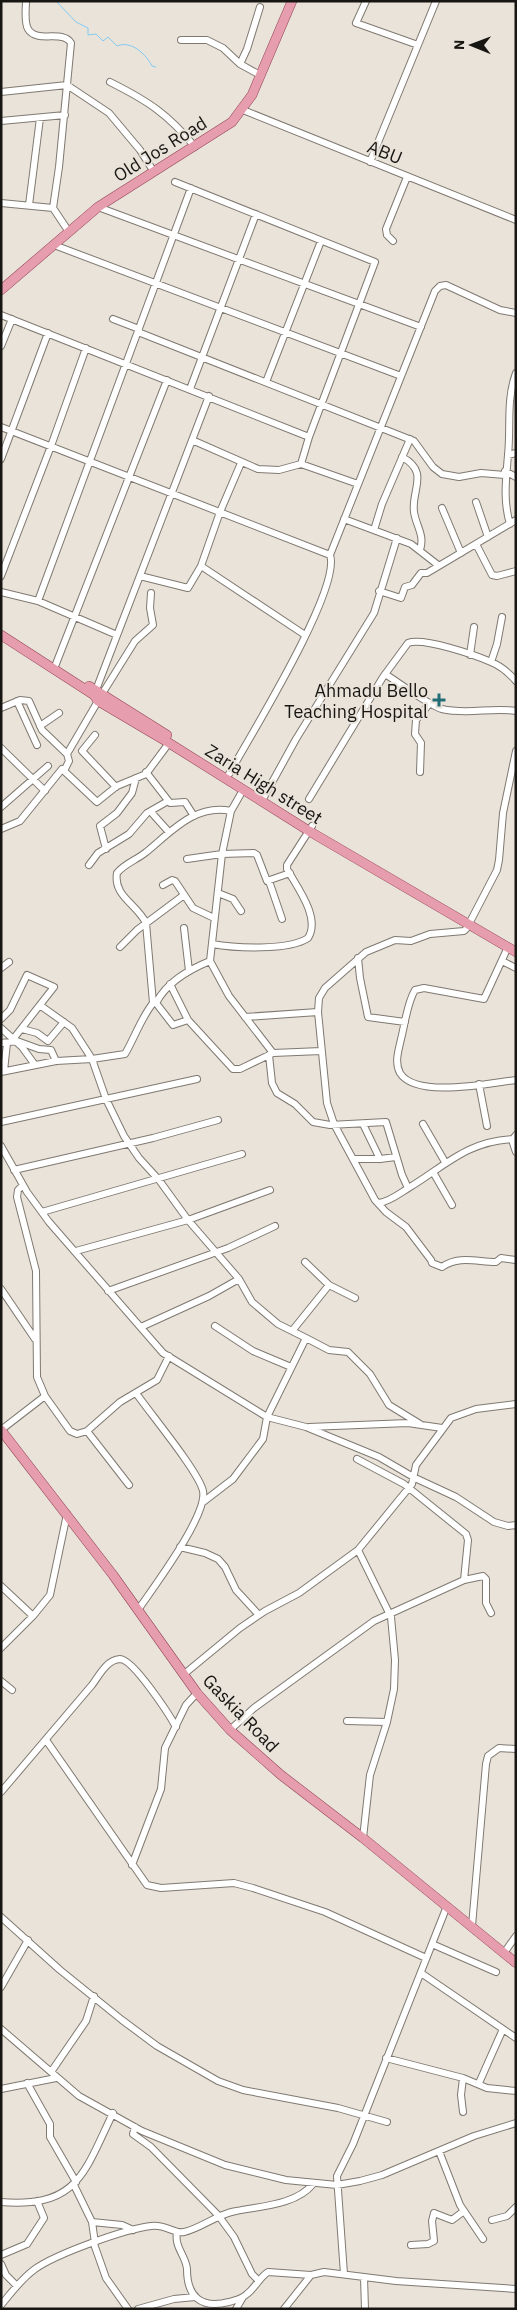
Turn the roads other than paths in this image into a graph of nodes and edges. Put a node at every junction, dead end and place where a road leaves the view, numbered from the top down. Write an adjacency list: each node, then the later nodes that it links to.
1 (26, 1): 11 (street)
2 (292, 1): 9 (main road, Old Jos Road)
3 (366, 1): 7 (street)
4 (436, 1): 7 (street)
5 (260, 7): 8 (street)
6 (181, 40): 8 (street)
7 (418, 45): 18 (street)
8 (240, 64): 9 (street)
9 (260, 75): 13 (main road, Old Jos Road)
10 (110, 82): 17 (street)
11 (67, 85): 12 (street); 14 (street); 19 (street)
12 (1, 92)
13 (243, 110): 17 (main road, Old Jos Road); 18 (street, ABU)
14 (65, 116): 15 (street); 26 (street)
15 (40, 118): 16 (street); 24 (street)
16 (1, 121)
17 (195, 147): 19 (main road, Old Jos Road)
18 (370, 162): 20 (street, ABU)
19 (154, 172): 25 (main road, Old Jos Road)
20 (407, 177): 28 (street, ABU); 31 (street)
21 (175, 182): 22 (street)
22 (191, 188): 27 (street); 30 (street)
23 (1, 203): 24 (street)
24 (29, 205): 26 (street)
25 (98, 207): 29 (main road, Old Jos Road); 30 (street)
26 (52, 208): 29 (street)
27 (256, 214): 32 (street); 34 (street)
28 (516, 220)
29 (69, 232): 33 (main road, Old Jos Road)
30 (174, 235): 34 (street); 35 (street)
31 (393, 240)
32 (321, 241): 36 (street); 38 (street)
33 (54, 245): 35 (street); 37 (main road, Old Jos Road)
34 (239, 259): 36 (street); 39 (street)
35 (156, 283): 39 (street); 45 (street)
36 (304, 283): 38 (street); 46 (street)
37 (1, 290)
38 (360, 304): 44 (street); 50 (street)
39 (220, 307): 46 (street); 51 (street)
40 (516, 313): 44 (street)
41 (1, 315): 42 (street)
42 (12, 319): 47 (street); 48 (street)
43 (113, 319): 45 (street)
44 (421, 327): 53 (street)
45 (138, 331): 51 (street); 52 (street)
46 (286, 332): 50 (street); 56 (street)
47 (48, 333): 49 (street); 62 (street)
48 (1, 346)
49 (86, 348): 52 (street); 66 (street)
50 (342, 353): 53 (street); 59 (street)
51 (201, 358): 56 (street); 57 (street)
52 (127, 363): 55 (street); 71 (street)
53 (401, 376): 61 (street)
54 (515, 378): 68 (street)
55 (167, 380): 57 (street); 75 (street)
56 (266, 382): 59 (street)
57 (190, 388): 58 (street)
58 (209, 396): 63 (street); 65 (street)
59 (322, 406): 61 (street); 63 (street)
60 (1, 427): 62 (street)
61 (380, 429): 64 (street); 77 (street)
62 (12, 431): 66 (street); 70 (street)
63 (309, 437): 73 (street)
64 (410, 439): 69 (street); 74 (street)
65 (192, 440): 72 (street); 78 (street)
66 (51, 446): 71 (street); 94 (street)
67 (516, 453): 68 (street)
68 (508, 455): 74 (street)
69 (402, 457): 84 (street); 88 (street)
70 (1, 459)
71 (90, 462): 75 (street); 99 (street)
72 (241, 463): 73 (street); 81 (street)
73 (301, 464): 77 (street)
74 (505, 473): 76 (street); 83 (street)
75 (129, 476): 78 (street); 101 (street)
76 (516, 477)
77 (358, 484): 82 (street)
78 (172, 493): 81 (street); 95 (street)
79 (476, 502): 85 (street)
80 (442, 508): 89 (street)
81 (220, 512): 90 (street); 92 (street)
82 (344, 519): 84 (street); 90 (street)
83 (513, 522): 85 (street)
84 (374, 530): 86 (street)
85 (488, 537): 87 (street)
86 (397, 538): 88 (street); 96 (street)
87 (476, 544): 89 (street); 93 (street)
88 (420, 550): 91 (street)
89 (461, 553): 91 (street)
90 (330, 555): 106 (street)
91 (438, 565): 96 (street)
92 (201, 566): 95 (street); 106 (street)
93 (516, 571)
94 (1, 576)
95 (140, 576): 105 (street)
96 (379, 591): 136 (street)
97 (1, 592): 99 (street)
98 (151, 592): 112 (street)
99 (38, 601): 101 (street)
100 (502, 617): 108 (street)
101 (75, 618): 105 (street); 109 (street)
102 (474, 627): 107 (street)
103 (1, 629): 109 (main road, Zaria High street)
104 (1, 635): 109 (main road, Zaria High street)
105 (117, 635): 112 (street)
106 (305, 635): 129 (street)
107 (470, 655): 108 (street); 110 (street)
108 (491, 662): 111 (street)
109 (55, 666): 112 (main road, Zaria High street)
110 (385, 674): 114 (street); 137 (street)
111 (516, 681)
112 (99, 695): 120 (main road, Zaria High street); 124 (street); 129 (main road, Zaria High street)
113 (17, 701): 115 (street); 118 (street); 121 (street)
114 (430, 703): 116 (street); 128 (street)
115 (1, 708)
116 (516, 711)
117 (59, 713): 118 (street)
118 (40, 726): 124 (street)
119 (95, 734): 133 (street)
120 (169, 743): 127 (street); 134 (main road, Zaria High street)
121 (37, 745)
122 (1, 748): 132 (street)
123 (516, 751): 130 (street)
124 (67, 754): 126 (street)
125 (48, 766): 132 (street)
126 (62, 769): 133 (street); 135 (street)
127 (146, 772): 131 (street); 138 (street)
128 (420, 772)
129 (229, 774): 136 (main road, Zaria High street)
130 (513, 777): 158 (street)
131 (136, 778): 133 (street); 146 (street)
132 (34, 780): 135 (street); 139 (street)
133 (116, 787)
134 (243, 790): 140 (street); 144 (main road, Zaria High street)
135 (45, 791): 143 (street)
136 (264, 797): 144 (main road, Zaria High street)
137 (310, 799)
138 (168, 801): 141 (street); 142 (street)
139 (1, 807)
140 (231, 810): 142 (street); 147 (street)
141 (151, 812): 145 (street); 146 (street)
142 (194, 816): 145 (street)
143 (1, 829)
144 (311, 829): 150 (street); 158 (main road, Zaria High street)
145 (168, 831): 159 (street)
146 (106, 849): 149 (street)
147 (222, 854): 148 (street); 151 (street); 153 (street)
148 (187, 859)
149 (89, 865)
150 (290, 873): 151 (street); 161 (street)
151 (269, 881): 157 (street)
152 (163, 885): 154 (street)
153 (218, 893): 155 (street); 156 (street)
154 (184, 895): 156 (street); 159 (street)
155 (241, 911)
156 (214, 918): 161 (street)
157 (282, 919)
158 (470, 922): 163 (main road, Zaria High street); 164 (street)
159 (146, 923): 162 (street); 172 (street)
160 (184, 928): 170 (street)
161 (212, 944): 165 (street)
162 (120, 948)
163 (513, 948): 166 (street)
164 (358, 958): 174 (street); 179 (street)
165 (210, 961): 170 (street); 175 (street)
166 (502, 961): 169 (street); 179 (street)
167 (9, 962): 168 (street)
168 (1, 968)
169 (516, 968)
170 (189, 971): 171 (street)
171 (170, 984): 172 (street); 177 (street)
172 (154, 1003): 177 (street); 186 (street)
173 (41, 1006): 176 (street); 178 (street); 181 (street)
174 (318, 1012): 175 (street); 184 (street)
175 (245, 1017): 185 (street)
176 (1, 1019)
177 (188, 1020): 185 (street)
178 (64, 1022): 181 (street); 186 (street)
179 (405, 1022): 192 (street)
180 (1, 1028): 182 (street)
181 (22, 1029): 182 (street)
182 (16, 1040): 183 (street); 187 (street); 188 (street)
183 (4, 1043): 189 (street)
184 (321, 1051): 185 (street); 196 (street)
185 (271, 1054): 196 (street)
186 (92, 1059): 187 (street); 193 (street)
187 (56, 1061): 188 (street)
188 (35, 1065): 189 (street)
189 (2, 1071)
190 (197, 1079): 193 (street)
191 (516, 1080): 192 (street)
192 (479, 1084): 199 (street)
193 (106, 1099): 195 (street); 201 (street)
194 (218, 1120): 201 (street)
195 (1, 1122)
196 (334, 1124): 197 (street); 206 (street)
197 (364, 1124): 205 (street); 207 (street)
198 (423, 1124): 208 (street)
199 (486, 1126)
200 (514, 1137): 203 (street); 208 (street)
201 (129, 1143): 209 (street); 211 (street)
202 (1, 1146): 209 (street)
203 (516, 1152)
204 (242, 1154): 211 (street)
205 (396, 1156): 207 (street); 213 (street)
206 (353, 1159): 207 (street); 215 (street)
207 (380, 1159)
208 (445, 1162): 210 (street)
209 (14, 1170): 212 (street)
210 (433, 1172): 213 (street); 216 (street)
211 (159, 1180): 217 (street); 218 (street)
212 (23, 1185): 217 (street); 233 (street)
213 (408, 1188): 215 (street)
214 (270, 1190): 218 (street)
215 (379, 1203): 222 (street)
216 (452, 1205)
217 (42, 1212): 220 (street)
218 (188, 1220): 220 (street); 221 (street)
219 (275, 1226): 221 (street)
220 (76, 1251): 227 (street)
221 (215, 1252): 224 (street); 227 (street)
222 (516, 1260)
223 (305, 1262): 225 (street)
224 (240, 1279): 230 (street); 231 (street)
225 (329, 1284): 228 (street); 231 (street)
226 (1, 1289): 233 (street)
227 (108, 1291): 230 (street)
228 (355, 1298)
229 (215, 1326): 235 (street)
230 (141, 1327): 234 (street)
231 (292, 1331): 232 (street)
232 (306, 1338): 235 (street); 240 (street)
233 (35, 1339): 237 (street)
234 (169, 1356): 236 (street); 239 (street)
235 (291, 1367): 239 (street)
236 (136, 1393): 244 (street); 249 (street)
237 (45, 1396): 243 (street); 244 (street)
238 (516, 1404): 242 (street)
239 (267, 1417): 241 (street); 249 (street)
240 (420, 1424): 241 (street); 242 (street)
241 (306, 1428): 246 (street)
242 (442, 1428): 246 (street)
243 (1, 1430): 250 (main road, Gaskia Road)
244 (87, 1431): 247 (street)
245 (357, 1459): 248 (street)
246 (415, 1478): 248 (street); 251 (street)
247 (130, 1485)
248 (409, 1488): 253 (street); 254 (street)
249 (203, 1502): 252 (street)
250 (67, 1514): 256 (main road, Gaskia Road); 260 (street)
251 (516, 1525)
252 (180, 1547): 256 (street); 259 (street)
253 (358, 1550): 257 (street); 259 (street)
254 (464, 1580): 257 (street); 258 (street)
255 (1, 1586): 260 (street)
256 (138, 1610): 262 (main road, Gaskia Road)
257 (389, 1613): 267 (street); 269 (street)
258 (491, 1613)
259 (259, 1615): 262 (street)
260 (34, 1616): 261 (street)
261 (1, 1648)
262 (183, 1674): 265 (main road, Gaskia Road)
263 (1, 1681): 264 (street)
264 (12, 1690)
265 (197, 1693): 268 (street); 269 (main road, Gaskia Road)
266 (347, 1720): 267 (street)
267 (387, 1722): 273 (street)
268 (176, 1727): 270 (street); 274 (street)
269 (230, 1730): 273 (main road, Gaskia Road)
270 (46, 1740): 272 (street); 274 (street)
271 (516, 1749): 277 (street)
272 (1, 1792)
273 (363, 1838): 275 (main road, Gaskia Road)
274 (132, 1865): 282 (street)
275 (447, 1906): 277 (main road, Gaskia Road); 280 (street)
276 (1, 1917): 279 (street)
277 (472, 1926): 281 (main road, Gaskia Road)
278 (516, 1936): 281 (street)
279 (28, 1940): 286 (street); 287 (street)
280 (432, 1944): 282 (street); 284 (street)
281 (504, 1953): 283 (main road, Gaskia Road)
282 (426, 1958): 285 (street)
283 (516, 1962)
284 (496, 1972)
285 (421, 1973): 289 (street); 291 (street)
286 (1, 1987)
287 (94, 1996): 292 (street); 301 (street)
288 (1, 2029): 292 (street)
289 (503, 2029): 290 (street); 296 (street)
290 (516, 2038)
291 (386, 2058): 294 (street); 301 (street)
292 (51, 2072): 293 (street)
293 (56, 2078): 295 (street); 300 (street)
294 (463, 2078): 296 (street); 299 (street)
295 (27, 2083): 297 (street); 306 (street)
296 (479, 2083): 298 (street)
297 (1, 2089)
298 (516, 2091)
299 (463, 2112)
300 (112, 2113): 304 (street); 306 (street)
301 (363, 2115): 302 (street); 308 (street)
302 (387, 2122)
303 (516, 2123): 305 (street)
304 (135, 2126): 307 (street); 313 (street)
305 (439, 2151): 308 (street); 312 (street)
306 (75, 2183): 309 (street); 315 (street)
307 (313, 2184): 308 (street); 313 (street)
308 (337, 2185): 323 (street)
309 (37, 2200): 310 (street); 321 (street)
310 (1, 2202)
311 (516, 2207): 314 (street)
312 (464, 2212): 318 (street); 320 (street)
313 (218, 2215): 317 (street); 326 (street)
314 (492, 2220)
315 (92, 2222): 316 (street); 319 (street)
316 (133, 2230): 317 (street); 319 (street)
317 (177, 2232): 329 (street)
318 (483, 2239)
319 (94, 2243): 327 (street); 333 (street)
320 (411, 2246)
321 (1, 2255)
322 (1, 2264): 327 (street)
323 (344, 2274): 324 (street); 325 (street)
324 (311, 2275): 326 (street); 336 (street)
325 (364, 2277): 328 (street); 337 (street)
326 (259, 2281): 330 (street)
327 (17, 2286): 331 (street)
328 (516, 2289)
329 (195, 2297): 332 (street); 334 (street)
330 (243, 2297): 332 (street); 335 (street)
331 (1, 2305)
332 (209, 2307)
333 (128, 2309)
334 (138, 2309)
335 (236, 2309)
336 (284, 2309)
337 (365, 2309)

